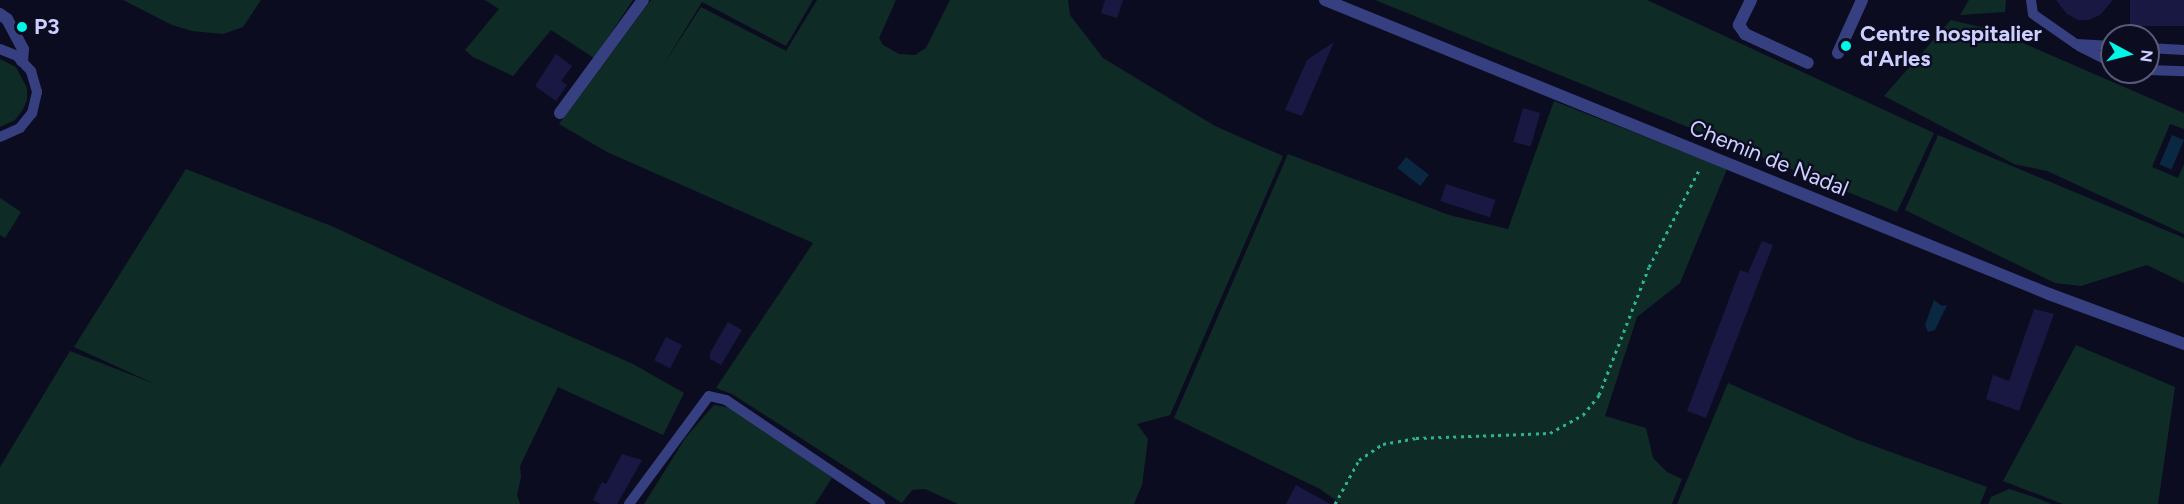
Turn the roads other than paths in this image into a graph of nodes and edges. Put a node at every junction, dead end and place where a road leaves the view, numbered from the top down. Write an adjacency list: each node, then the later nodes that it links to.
1 (643, 0): 19 (street)
2 (1325, 0): 6 (street, Chemin de Nadal)
3 (1750, 0): 16 (street)
4 (1862, 0): 13 (street)
5 (2031, 0): 8 (lane)
6 (1350, 5): 21 (street, Chemin de Nadal)
7 (0, 14): 15 (street)
8 (2076, 44): 9 (lane); 14 (lane)
9 (2100, 45)
10 (2160, 49): 12 (lane)
11 (0, 50): 15 (lane)
12 (2184, 50)
13 (1838, 53)
14 (2100, 57)
15 (22, 62): 20 (lane)
16 (1808, 63)
17 (2160, 70): 18 (lane)
18 (2184, 71)
19 (560, 113)
20 (0, 137)
21 (2184, 344)
22 (629, 504): 23 (lane)
23 (880, 504)

